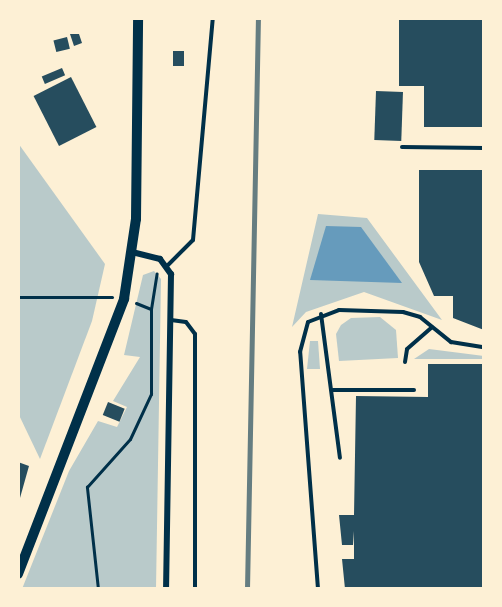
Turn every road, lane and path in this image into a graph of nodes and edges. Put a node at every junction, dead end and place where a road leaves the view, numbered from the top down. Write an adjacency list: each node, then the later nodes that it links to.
1 (138, 18): 5 (main road)
2 (213, 18): 7 (lane)
3 (402, 147): 4 (lane)
4 (484, 148)
5 (132, 252): 6 (street); 18 (main road)
6 (160, 260): 7 (street); 19 (path)
7 (168, 265): 11 (street)
8 (110, 296): 9 (path)
9 (18, 297)
10 (321, 314): 12 (lane); 15 (lane); 22 (lane)
11 (171, 321): 20 (street); 21 (lane)
12 (432, 327): 13 (lane); 14 (lane)
13 (484, 347)
14 (405, 362)
15 (333, 390): 16 (lane); 17 (lane)
16 (414, 390)
17 (340, 458)
18 (18, 574)
19 (98, 589)
20 (166, 589)
21 (195, 589)
22 (318, 589)

